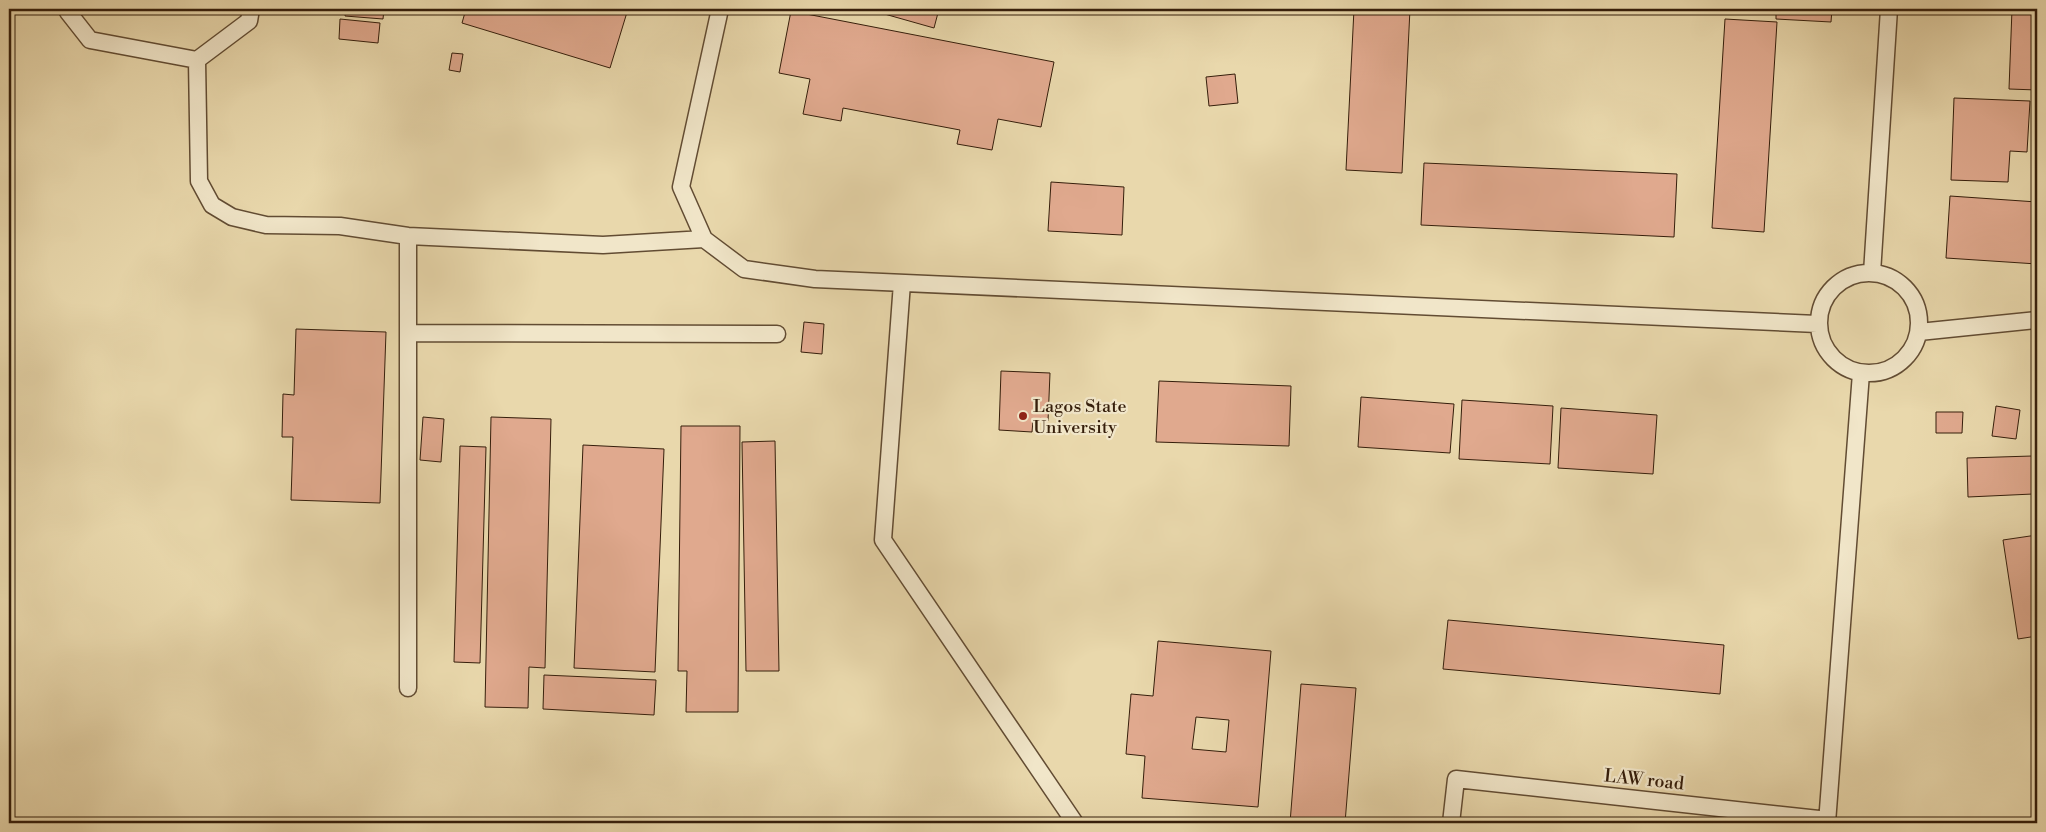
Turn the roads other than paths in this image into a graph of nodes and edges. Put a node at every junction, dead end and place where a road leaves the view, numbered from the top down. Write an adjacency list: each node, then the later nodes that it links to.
1 (68, 9): 5 (lane)
2 (251, 9): 5 (lane)
3 (720, 9): 7 (lane)
4 (1889, 9): 8 (lane)
5 (198, 60): 6 (lane)
6 (408, 236): 7 (lane); 13 (lane)
7 (704, 239): 9 (lane)
8 (1872, 273): 11 (lane); 12 (lane)
9 (902, 283): 11 (lane); 18 (lane)
10 (2037, 320): 12 (lane)
11 (1817, 324): 15 (lane)
12 (1919, 332): 15 (lane)
13 (408, 333): 14 (lane); 16 (lane)
14 (777, 334)
15 (1861, 373): 17 (lane)
16 (408, 688)
17 (1828, 822): 19 (lane, LAW road)
18 (1075, 823)
19 (1451, 823)

